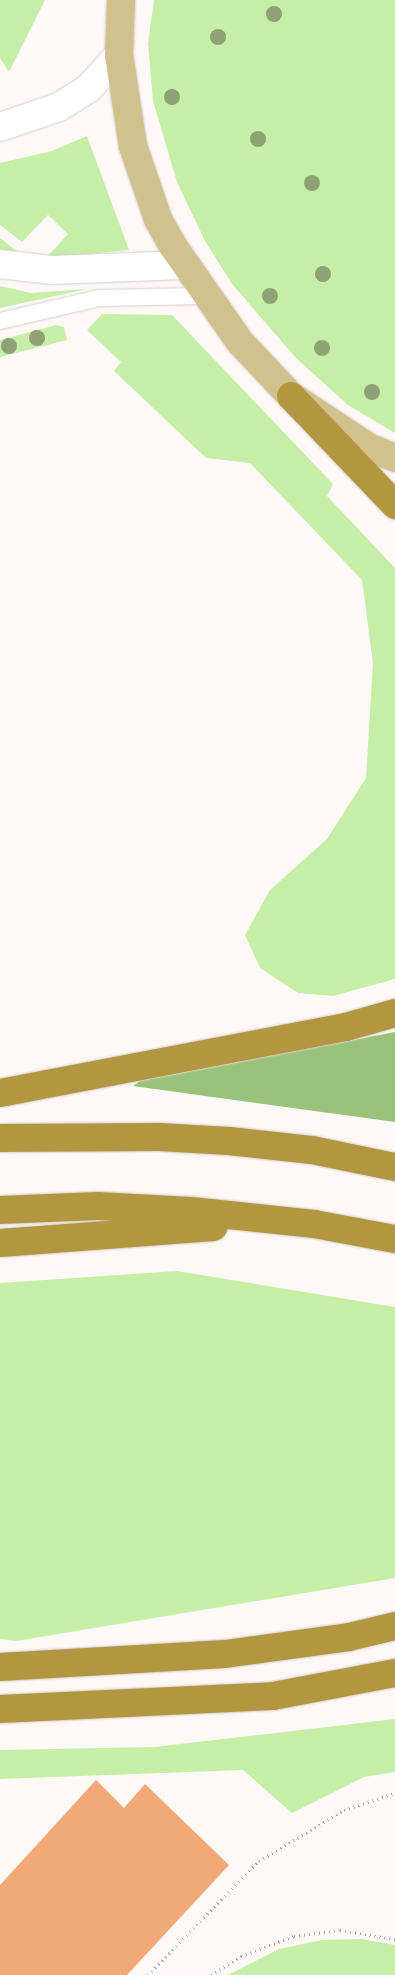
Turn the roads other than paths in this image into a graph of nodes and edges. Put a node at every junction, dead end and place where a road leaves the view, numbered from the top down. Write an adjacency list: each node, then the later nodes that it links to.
1 (121, 0): 2 (main road)
2 (119, 55): 3 (street); 5 (main road)
3 (0, 127)
4 (0, 264): 5 (street)
5 (184, 264): 6 (main road)
6 (204, 296): 7 (lane); 8 (main road)
7 (0, 321)
8 (291, 396): 9 (main road); 10 (highway)
9 (395, 458)
10 (395, 505)
11 (395, 1013): 12 (highway)
12 (0, 1093)
13 (0, 1138): 14 (highway)
14 (395, 1167)
15 (0, 1210): 16 (highway)
16 (314, 1224): 17 (highway); 18 (highway)
17 (395, 1240)
18 (0, 1243)
19 (395, 1626): 20 (highway)
20 (0, 1667)
21 (395, 1673): 22 (highway)
22 (0, 1709)

